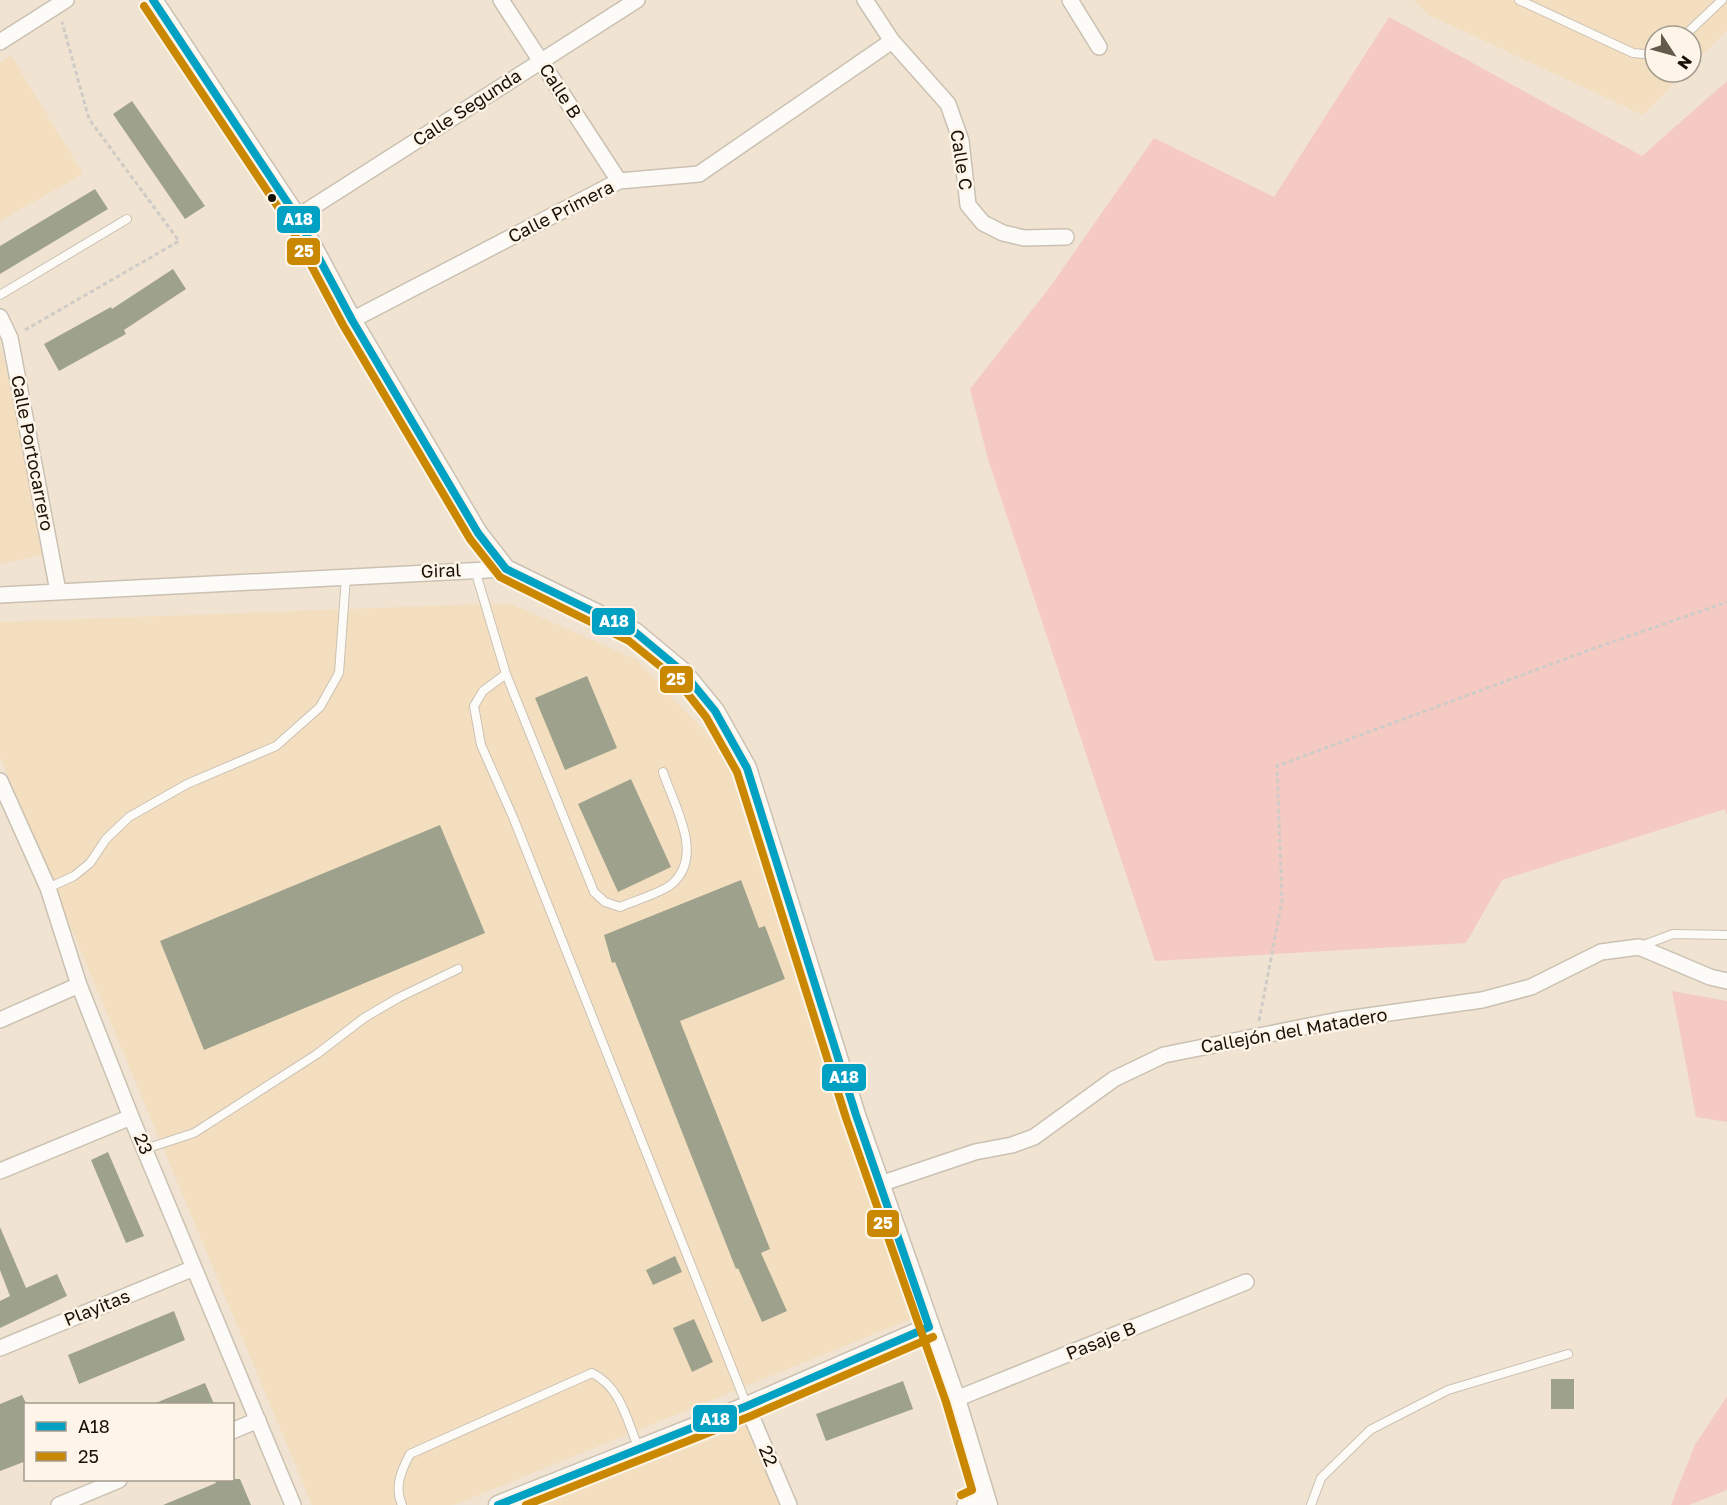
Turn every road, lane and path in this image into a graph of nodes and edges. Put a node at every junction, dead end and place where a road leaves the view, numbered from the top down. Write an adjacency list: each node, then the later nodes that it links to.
1 (153, 0): 16 (street)
2 (501, 0): 14 (street, Calle B)
3 (637, 0): 14 (street, Calle Segunda)
4 (865, 0): 10 (street, Calle C)
5 (1070, 0): 12 (street)
6 (1519, 0): 13 (lane)
7 (1722, 0): 9 (lane)
8 (62, 3): 11 (street); 22 (path)
9 (1697, 24)
10 (891, 41): 15 (street, Calle Primera); 18 (street, Calle C)
11 (0, 42)
12 (1099, 47)
13 (1643, 54)
14 (540, 61): 15 (street, Calle B); 16 (street, Calle Segunda)
15 (619, 182): 21 (street, Calle Primera)
16 (297, 217): 21 (street)
17 (127, 219): 19 (lane)
18 (1066, 237)
19 (0, 295)
20 (0, 317): 22 (street, Calle Portocarrero)
21 (352, 320): 23 (street)
22 (10, 338): 26 (street, Calle Portocarrero)
23 (506, 569): 24 (street, Giral); 43 (street, Giral)
24 (475, 570): 25 (street, Giral); 29 (lane)
25 (346, 576): 26 (street, Giral); 32 (lane)
26 (58, 591): 27 (street, Giral)
27 (0, 595)
28 (1727, 602): 39 (path)
29 (507, 674): 30 (lane); 50 (lane)
30 (663, 772)
31 (0, 781): 32 (street, 23)
32 (48, 888): 37 (street, 23)
33 (1727, 935): 34 (lane, Callejón del Matadero)
34 (1639, 946): 36 (street); 39 (street, Callejón del Matadero)
35 (458, 969): 41 (lane)
36 (1727, 981)
37 (79, 985): 38 (street); 40 (street, 23)
38 (0, 1020)
39 (1256, 1035): 43 (street, Callejón del Matadero)
40 (131, 1117): 41 (street, 23); 42 (street)
41 (145, 1149): 44 (street, 23)
42 (0, 1172)
43 (880, 1184): 46 (street, Giral)
44 (194, 1268): 47 (street, Playitas); 51 (street, 23)
45 (1246, 1282): 49 (street, Pasaje B)
46 (929, 1327): 49 (street, Giral); 50 (street)
47 (0, 1348)
48 (1568, 1354): 62 (lane)
49 (956, 1399): 55 (street, Giral)
50 (747, 1406): 53 (street); 60 (street, 22)
51 (258, 1420): 52 (street); 57 (street, 23)
52 (234, 1430)
53 (639, 1449): 58 (lane); 59 (street)
54 (114, 1481): 56 (street)
55 (987, 1501): 61 (street)
56 (59, 1505)
57 (293, 1505)
58 (402, 1505)
59 (498, 1505)
60 (789, 1505)
61 (965, 1505)
62 (1311, 1505)

